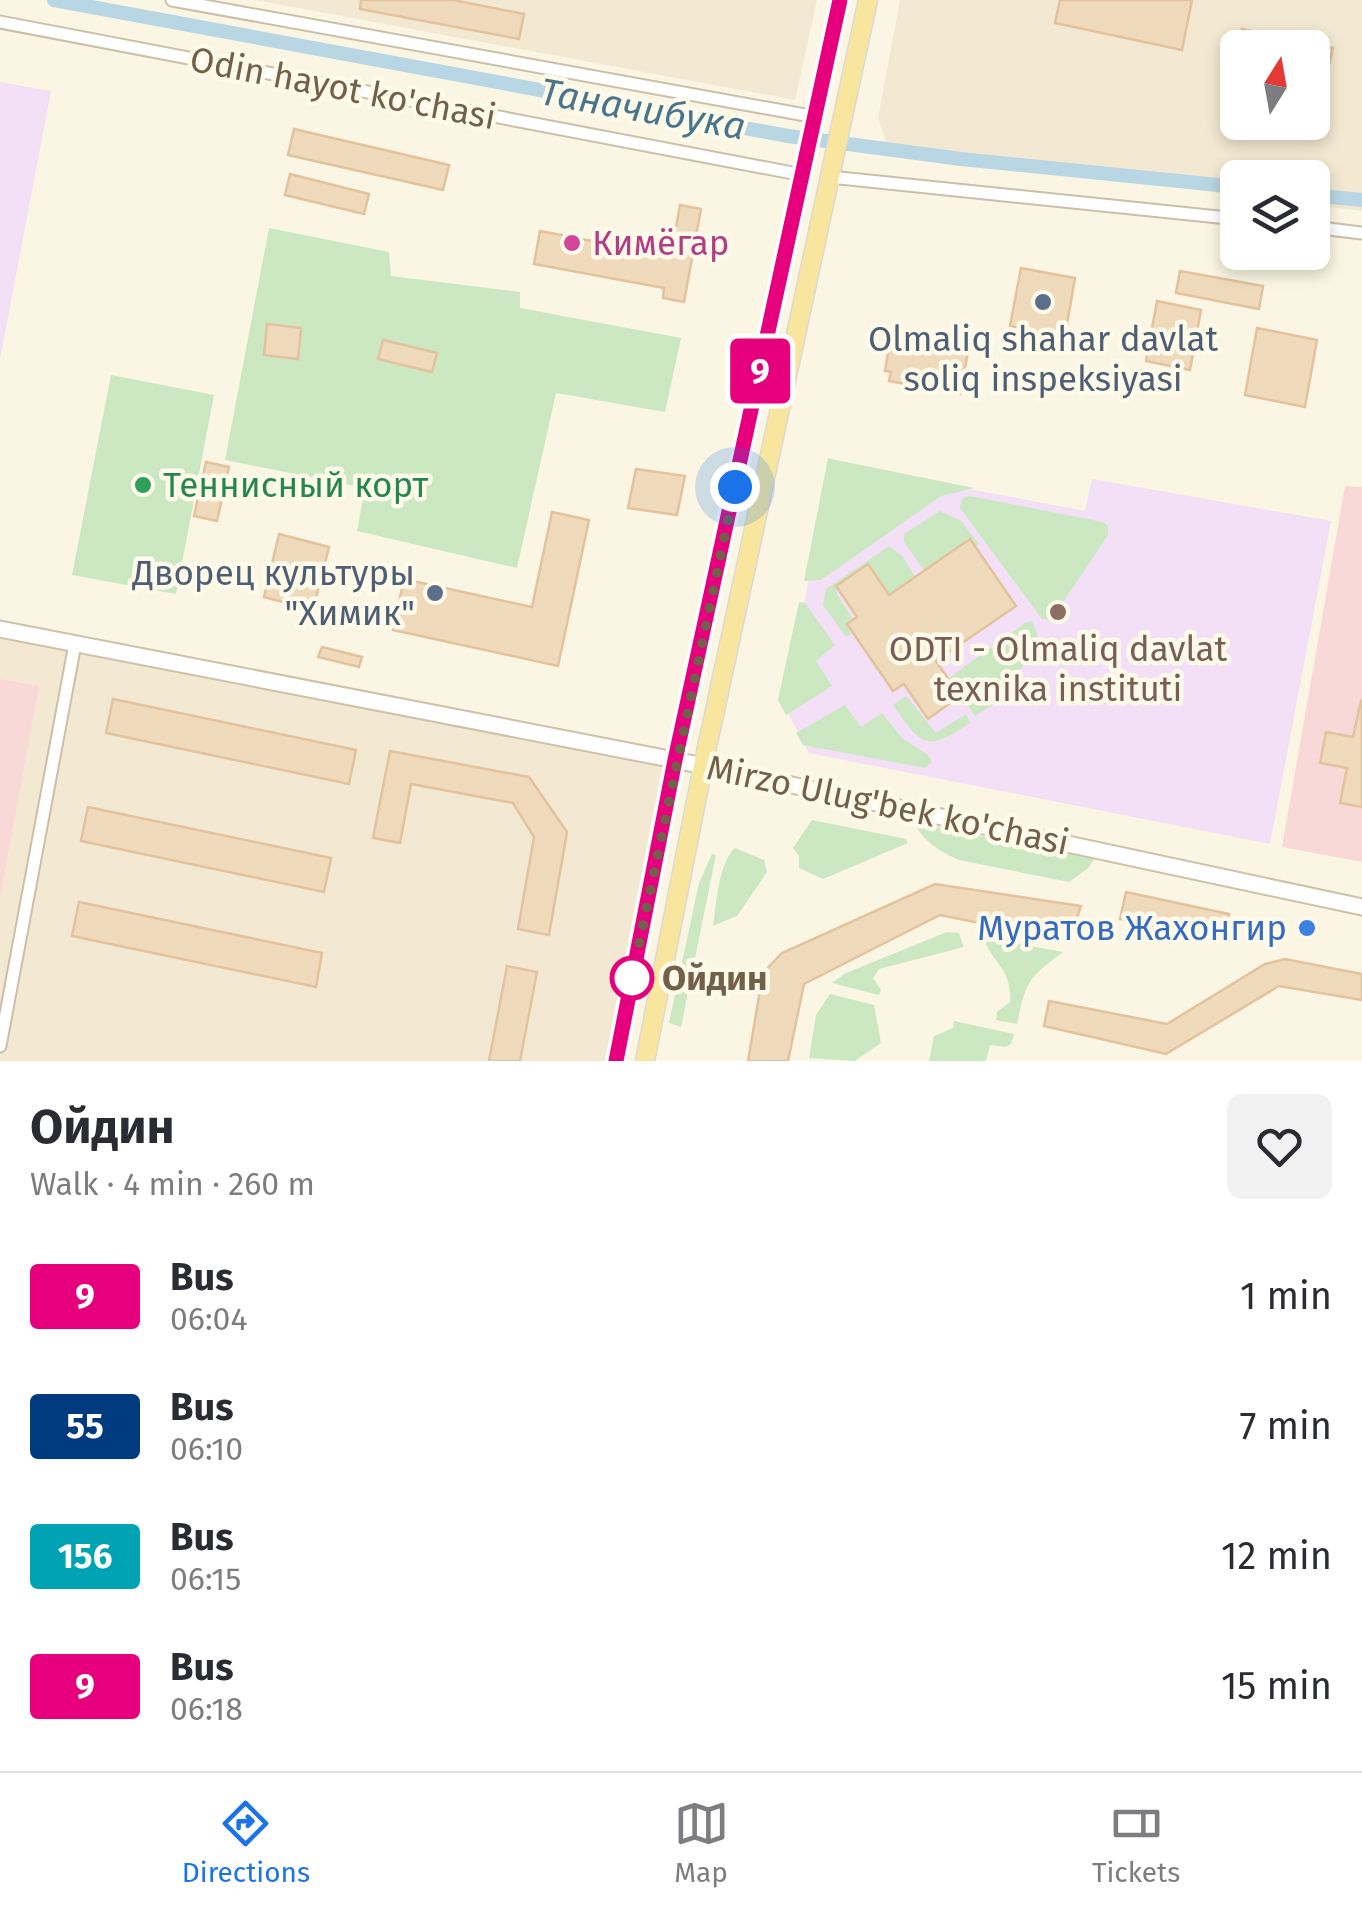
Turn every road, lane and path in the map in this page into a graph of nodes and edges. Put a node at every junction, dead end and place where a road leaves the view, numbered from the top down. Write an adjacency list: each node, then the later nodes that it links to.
1 (172, 0): 5 (street, Odin hayot ko'chasi)
2 (840, 0): 5 (main road)
3 (868, 0): 6 (main road)
4 (0, 22): 7 (street, Odin hayot ko'chasi)
5 (816, 117): 7 (main road)
6 (831, 172): 8 (street); 14 (main road)
7 (803, 175): 13 (main road)
8 (1220, 217)
9 (1330, 230): 10 (street)
10 (1362, 233)
11 (0, 629): 12 (main road, Mirzo Ulug'bek ko'chasi)
12 (75, 644): 13 (main road, Mirzo Ulug'bek ko'chasi); 16 (street)
13 (675, 760): 14 (main road, Mirzo Ulug'bek ko'chasi); 17 (main road)
14 (704, 766): 15 (main road, Mirzo Ulug'bek ko'chasi); 18 (main road)
15 (1362, 906)
16 (0, 1046)
17 (616, 1061)
18 (645, 1061)

